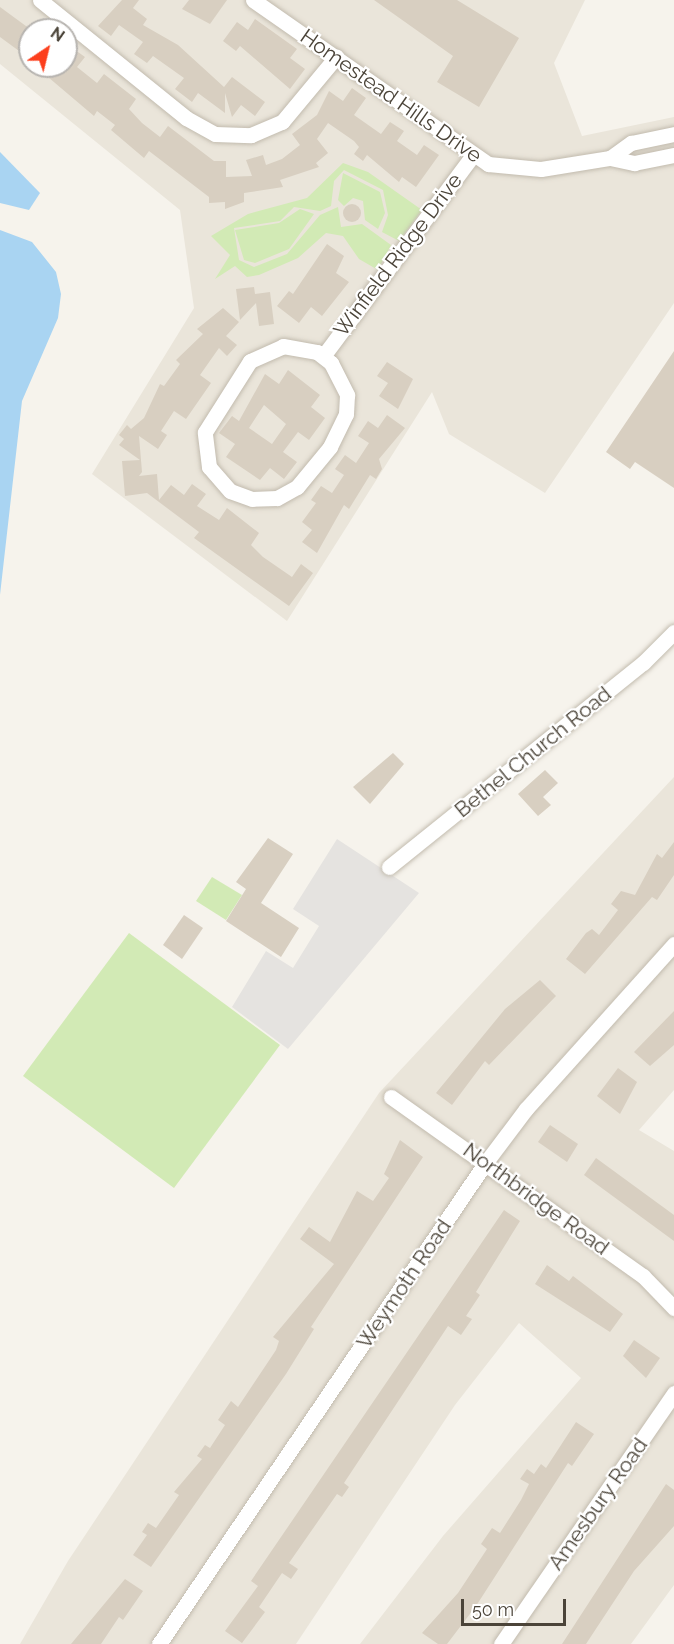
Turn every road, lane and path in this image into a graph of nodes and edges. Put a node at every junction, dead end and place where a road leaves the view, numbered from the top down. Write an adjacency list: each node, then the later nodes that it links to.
1 (40, 0): 3 (street)
2 (253, 0): 3 (street, Homestead Hills Drive)
3 (336, 57): 5 (street, Homestead Hills Drive)
4 (674, 134): 7 (street, Homestead Hills Drive)
5 (473, 155): 7 (street, Homestead Hills Drive); 8 (street, Winfield Ridge Drive)
6 (674, 155): 7 (street)
7 (610, 158)
8 (324, 356): 8 (street, Winfield Ridge Drive)
9 (674, 632): 10 (street, Bethel Church Road)
10 (389, 867)
11 (674, 944): 13 (street, Weymoth Road)
12 (391, 1097): 13 (street, Northbridge Road)
13 (486, 1162): 14 (street, Northbridge Road); 16 (street, Weymoth Road)
14 (674, 1308)
15 (674, 1393): 17 (street, Amesbury Road)
16 (159, 1644)
17 (501, 1644)

